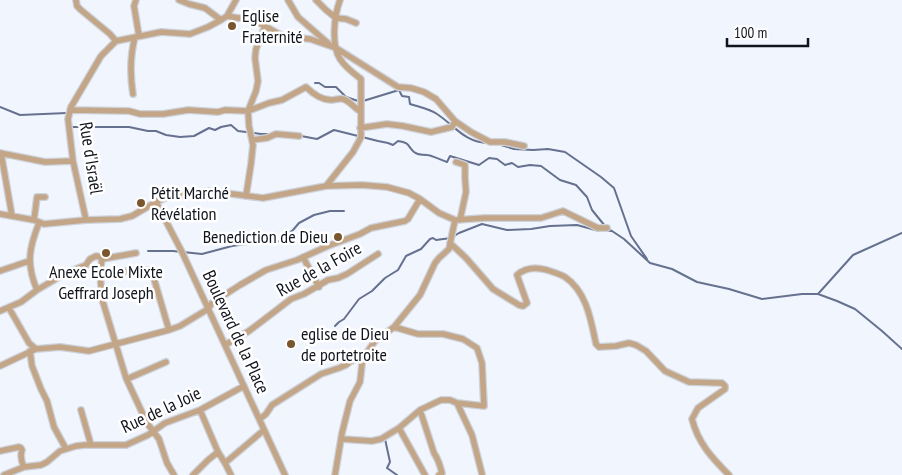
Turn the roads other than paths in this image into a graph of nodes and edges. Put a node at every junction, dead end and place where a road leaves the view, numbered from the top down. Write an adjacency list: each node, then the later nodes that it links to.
1 (76, 0): 14 (street)
2 (136, 0): 13 (street)
3 (178, 0): 10 (street)
4 (236, 0): 8 (street)
5 (288, 0): 15 (street)
6 (316, 0): 9 (street)
7 (340, 0): 9 (street)
8 (227, 16): 10 (street); 12 (street)
9 (336, 18): 11 (street); 15 (street)
10 (221, 20): 13 (street)
11 (356, 23)
12 (265, 26): 15 (street); 19 (street)
13 (137, 37): 14 (street); 16 (street)
14 (116, 41): 17 (street, Rue d'Israël)
15 (333, 47): 18 (street); 20 (street)
16 (133, 94)
17 (70, 110): 19 (street); 26 (street, Rue d'Israël)
18 (360, 110): 19 (street); 21 (street)
19 (248, 111): 23 (street)
20 (455, 122): 21 (street); 24 (street)
21 (360, 128): 28 (street)
22 (299, 136): 23 (street)
23 (252, 140): 29 (street)
24 (524, 146)
25 (1, 153): 26 (street); 34 (street)
26 (73, 161): 35 (street, Rue d'Israël)
27 (456, 162): 36 (street)
28 (326, 186): 29 (street); 31 (street)
29 (246, 196): 32 (street)
30 (44, 197): 37 (street)
31 (420, 199): 36 (street); 42 (street)
32 (156, 202): 35 (street); 50 (street, Boulevard de la Place)
33 (0, 214): 34 (street)
34 (12, 216): 37 (street)
35 (86, 220): 37 (street)
36 (458, 220): 38 (street); 39 (street)
37 (37, 222): 44 (street)
38 (607, 228)
39 (450, 243): 52 (street); 86 (street)
40 (136, 253): 43 (street)
41 (378, 254): 47 (street, Rue de la Foire)
42 (303, 257): 47 (street); 50 (street)
43 (102, 259): 46 (street); 48 (street)
44 (29, 261): 45 (street); 48 (street)
45 (0, 271)
46 (100, 273): 53 (street); 54 (street)
47 (318, 287): 55 (street, Rue de la Foire)
48 (37, 290): 49 (street)
49 (9, 308): 51 (street); 56 (street)
50 (208, 309): 53 (street); 55 (street, Boulevard de la Place)
51 (0, 311)
52 (394, 327): 57 (street); 62 (street)
53 (169, 330): 54 (street)
54 (117, 344): 56 (street); 60 (street)
55 (225, 345): 61 (street, Boulevard de la Place)
56 (33, 350): 59 (street); 72 (street)
57 (365, 355): 66 (street); 70 (street)
58 (166, 362): 60 (street)
59 (0, 366)
60 (127, 379): 69 (street)
61 (244, 386): 64 (street, Rue de la Joie); 66 (street, Boulevard de la Place)
62 (458, 403): 65 (street); 77 (street)
63 (81, 410): 71 (street)
64 (200, 410): 69 (street, Rue de la Joie); 74 (street)
65 (420, 410): 67 (street); 85 (street)
66 (260, 419): 68 (street, Boulevard de la Place)
67 (399, 428): 70 (street); 84 (street)
68 (264, 430): 75 (street); 82 (street, Boulevard de la Place)
69 (154, 431): 71 (street, Rue de la Joie); 79 (street)
70 (341, 439): 83 (street)
71 (91, 445): 72 (street, Rue de la Joie)
72 (66, 449): 76 (street, Rue de la Joie)
73 (0, 451): 76 (street)
74 (218, 452): 75 (street); 80 (street)
75 (225, 463): 81 (street)
76 (24, 467): 78 (street, Rue de la Joie)
77 (482, 474)
78 (4, 475)
79 (174, 475)
80 (193, 475)
81 (231, 475)
82 (285, 475)
83 (335, 475)
84 (425, 475)
85 (439, 475)
86 (730, 475)

